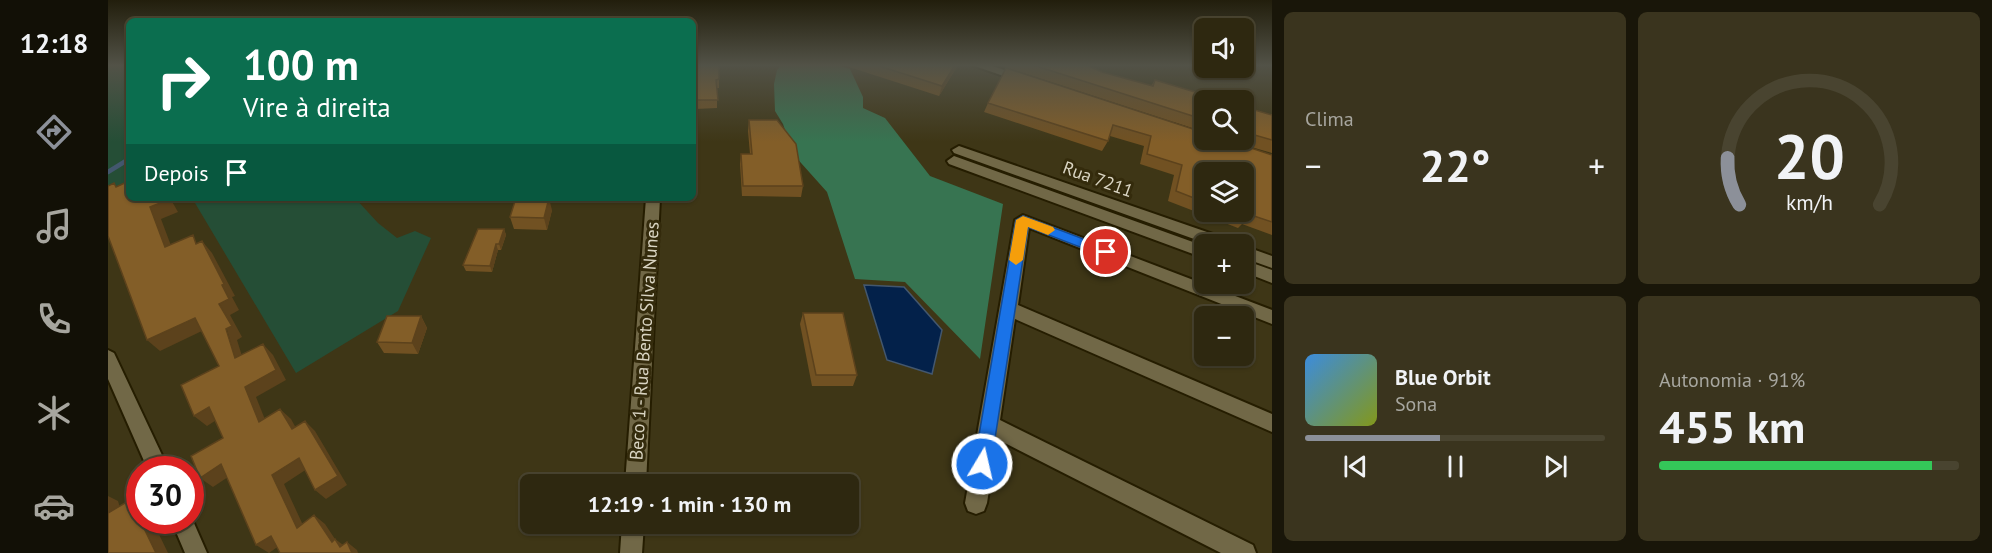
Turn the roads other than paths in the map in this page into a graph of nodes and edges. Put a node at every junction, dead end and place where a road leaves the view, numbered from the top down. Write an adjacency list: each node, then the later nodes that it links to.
1 (1159, 123): 2 (street)
2 (1194, 135)
3 (653, 201): 16 (street, Beco 1 - Rua Bento Silva Nunes)
4 (1194, 234): 5 (street, Rua 7211)
5 (1194, 248)
6 (1254, 256): 7 (street)
7 (1272, 262)
8 (1254, 270): 9 (street)
9 (1272, 277)
10 (1008, 309): 11 (street); 13 (street); 14 (street)
11 (1272, 317)
12 (108, 358): 15 (street)
13 (1272, 423)
14 (989, 425): 17 (street); 22 (street)
15 (153, 456)
16 (636, 474)
17 (976, 503)
18 (188, 534): 20 (street)
19 (632, 534): 21 (street)
20 (196, 553)
21 (631, 553)
22 (1245, 553)

